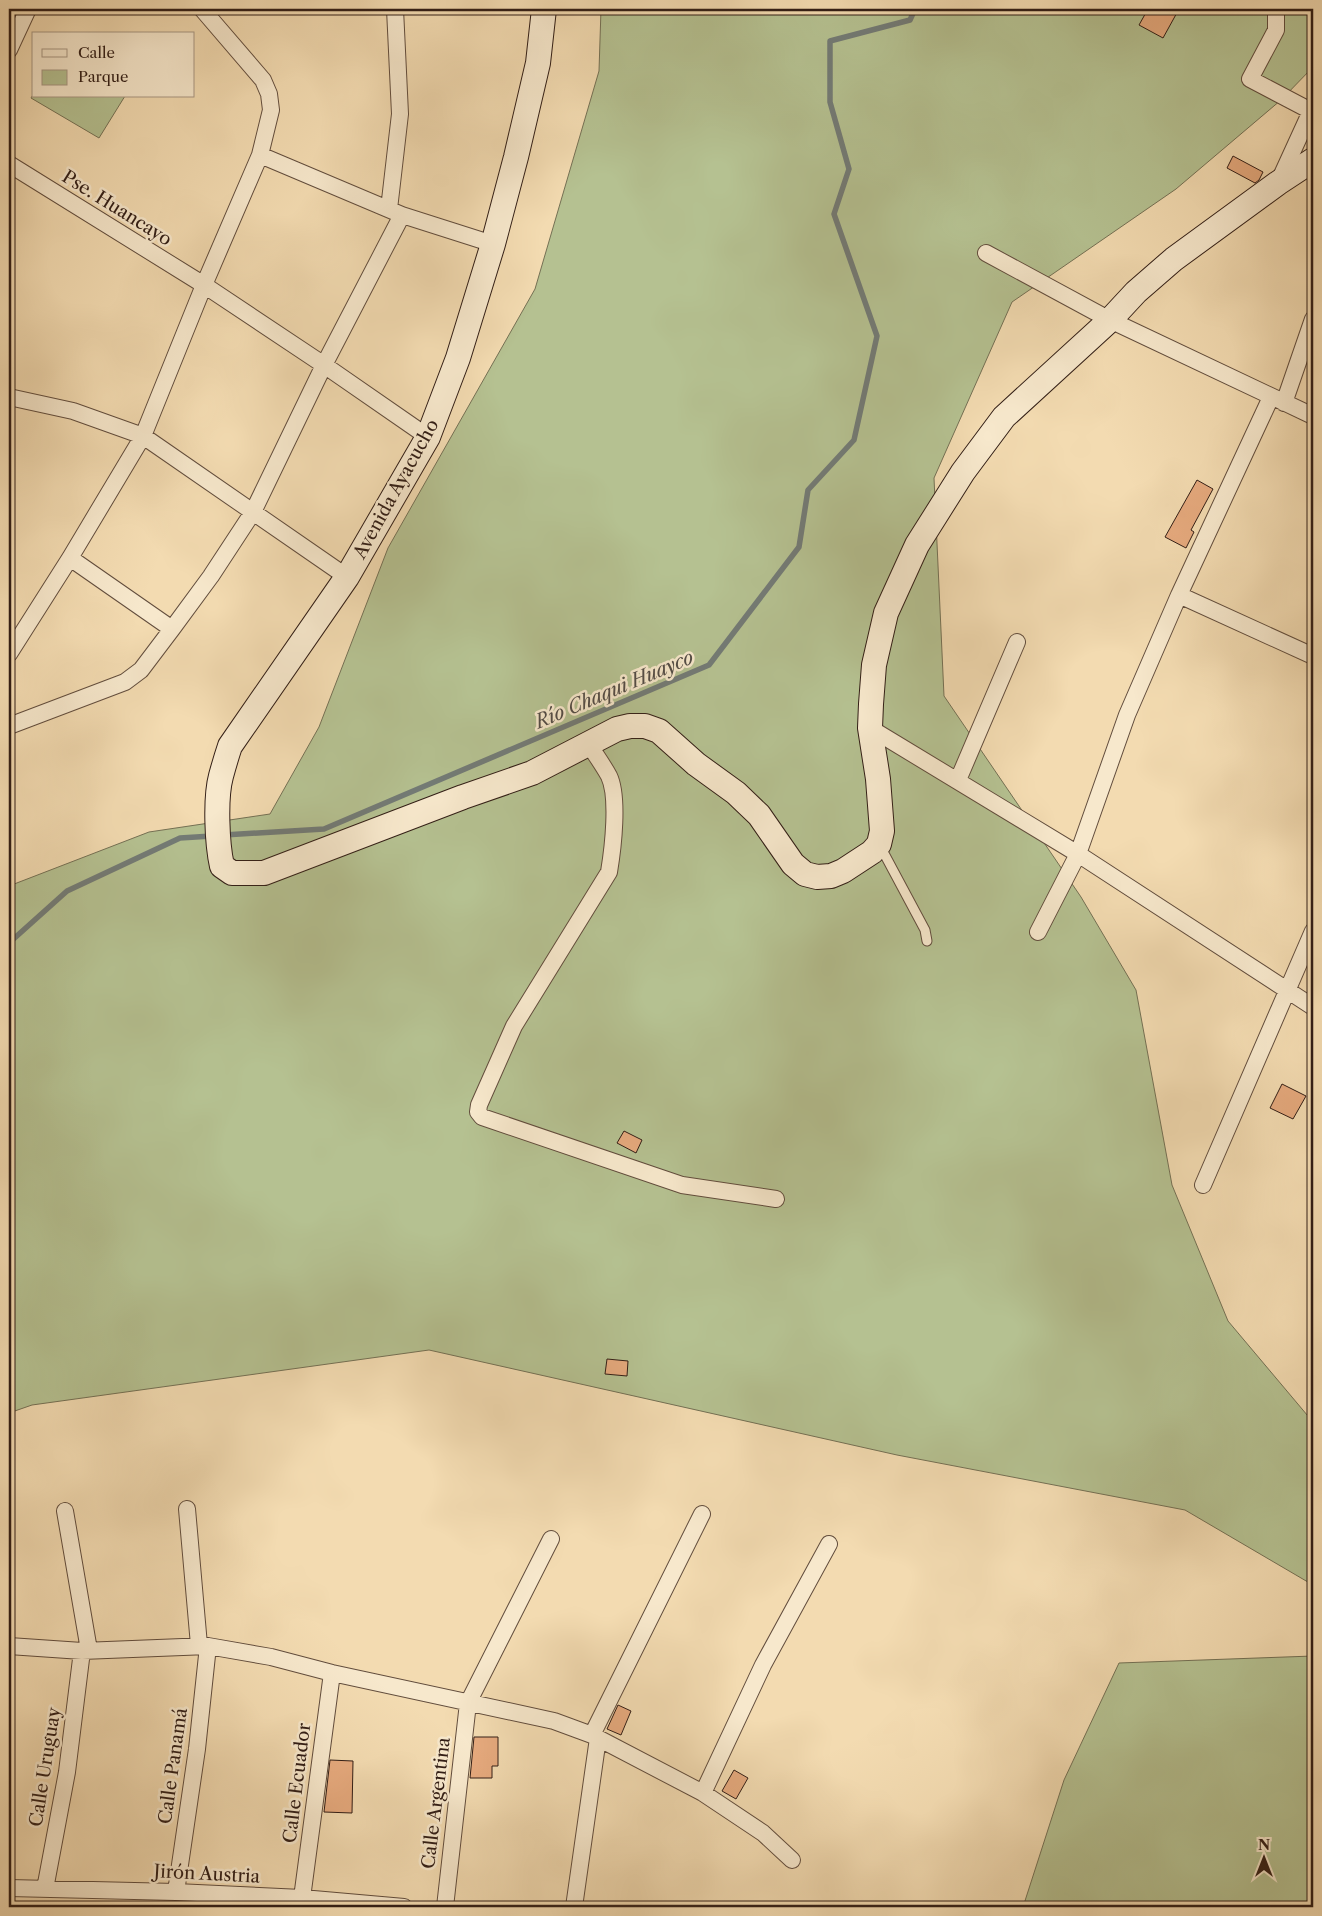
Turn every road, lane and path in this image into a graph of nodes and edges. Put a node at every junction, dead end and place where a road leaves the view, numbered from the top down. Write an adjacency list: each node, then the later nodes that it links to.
1 (202, 9): 8 (street)
2 (394, 9): 12 (street)
3 (544, 9): 13 (street, Avenida Ayacucho)
4 (1276, 9): 11 (street)
5 (9, 13): 6 (street)
6 (25, 15): 7 (street)
7 (9, 50)
8 (260, 155): 12 (street); 15 (street)
9 (1313, 160): 11 (street)
10 (9, 164): 15 (street, Pse. Huancayo)
11 (1278, 183): 17 (street)
12 (396, 212): 13 (street); 18 (street)
13 (493, 244): 23 (street, Avenida Ayacucho)
14 (986, 254): 17 (street)
15 (204, 285): 18 (street, Pse. Huancayo); 22 (street)
16 (1313, 319): 19 (street)
17 (1110, 320): 19 (street); 33 (street)
18 (324, 365): 23 (street, Pse. Huancayo); 24 (street)
19 (1278, 400): 21 (street); 27 (street)
20 (10, 401): 22 (street)
21 (1313, 416)
22 (143, 436): 24 (street); 25 (street)
23 (428, 437): 26 (street, Avenida Ayacucho)
24 (252, 512): 26 (street); 28 (street)
25 (70, 558): 28 (street); 30 (street)
26 (348, 577): 34 (street, Avenida Ayacucho)
27 (1179, 595): 31 (street); 37 (street)
28 (172, 629): 32 (street)
29 (1017, 642): 35 (street)
30 (9, 654)
31 (1313, 656)
32 (9, 726)
33 (870, 728): 35 (street); 36 (street)
34 (588, 743): 36 (street); 44 (street)
35 (958, 780): 37 (street)
36 (879, 844): 40 (lane)
37 (1078, 854): 39 (street); 41 (street)
38 (1313, 931): 41 (street)
39 (1038, 932)
40 (928, 941)
41 (1288, 989): 42 (street); 43 (street)
42 (1313, 1007)
43 (1203, 1185)
44 (776, 1198)
45 (187, 1509): 50 (street, Calle Panamá)
46 (65, 1511): 52 (street, Calle Uruguay)
47 (702, 1514): 55 (street)
48 (550, 1539): 54 (street, Calle Argentina)
49 (829, 1544): 56 (street)
50 (204, 1645): 52 (street); 53 (street); 60 (street, Calle Panamá)
51 (9, 1646): 52 (street)
52 (85, 1650): 59 (street, Calle Uruguay)
53 (332, 1673): 54 (street); 61 (street, Calle Ecuador)
54 (468, 1703): 55 (street); 64 (street, Calle Argentina)
55 (595, 1736): 56 (street); 65 (street)
56 (703, 1792): 57 (street)
57 (792, 1860)
58 (9, 1888): 59 (street, Jirón Austria)
59 (45, 1889): 60 (street, Jirón Austria)
60 (176, 1892): 62 (street, Jirón Austria)
61 (302, 1898): 62 (street, Jirón Austria); 63 (street, Jirón Austria)
62 (228, 1901)
63 (404, 1907)
64 (445, 1907)
65 (574, 1907)

